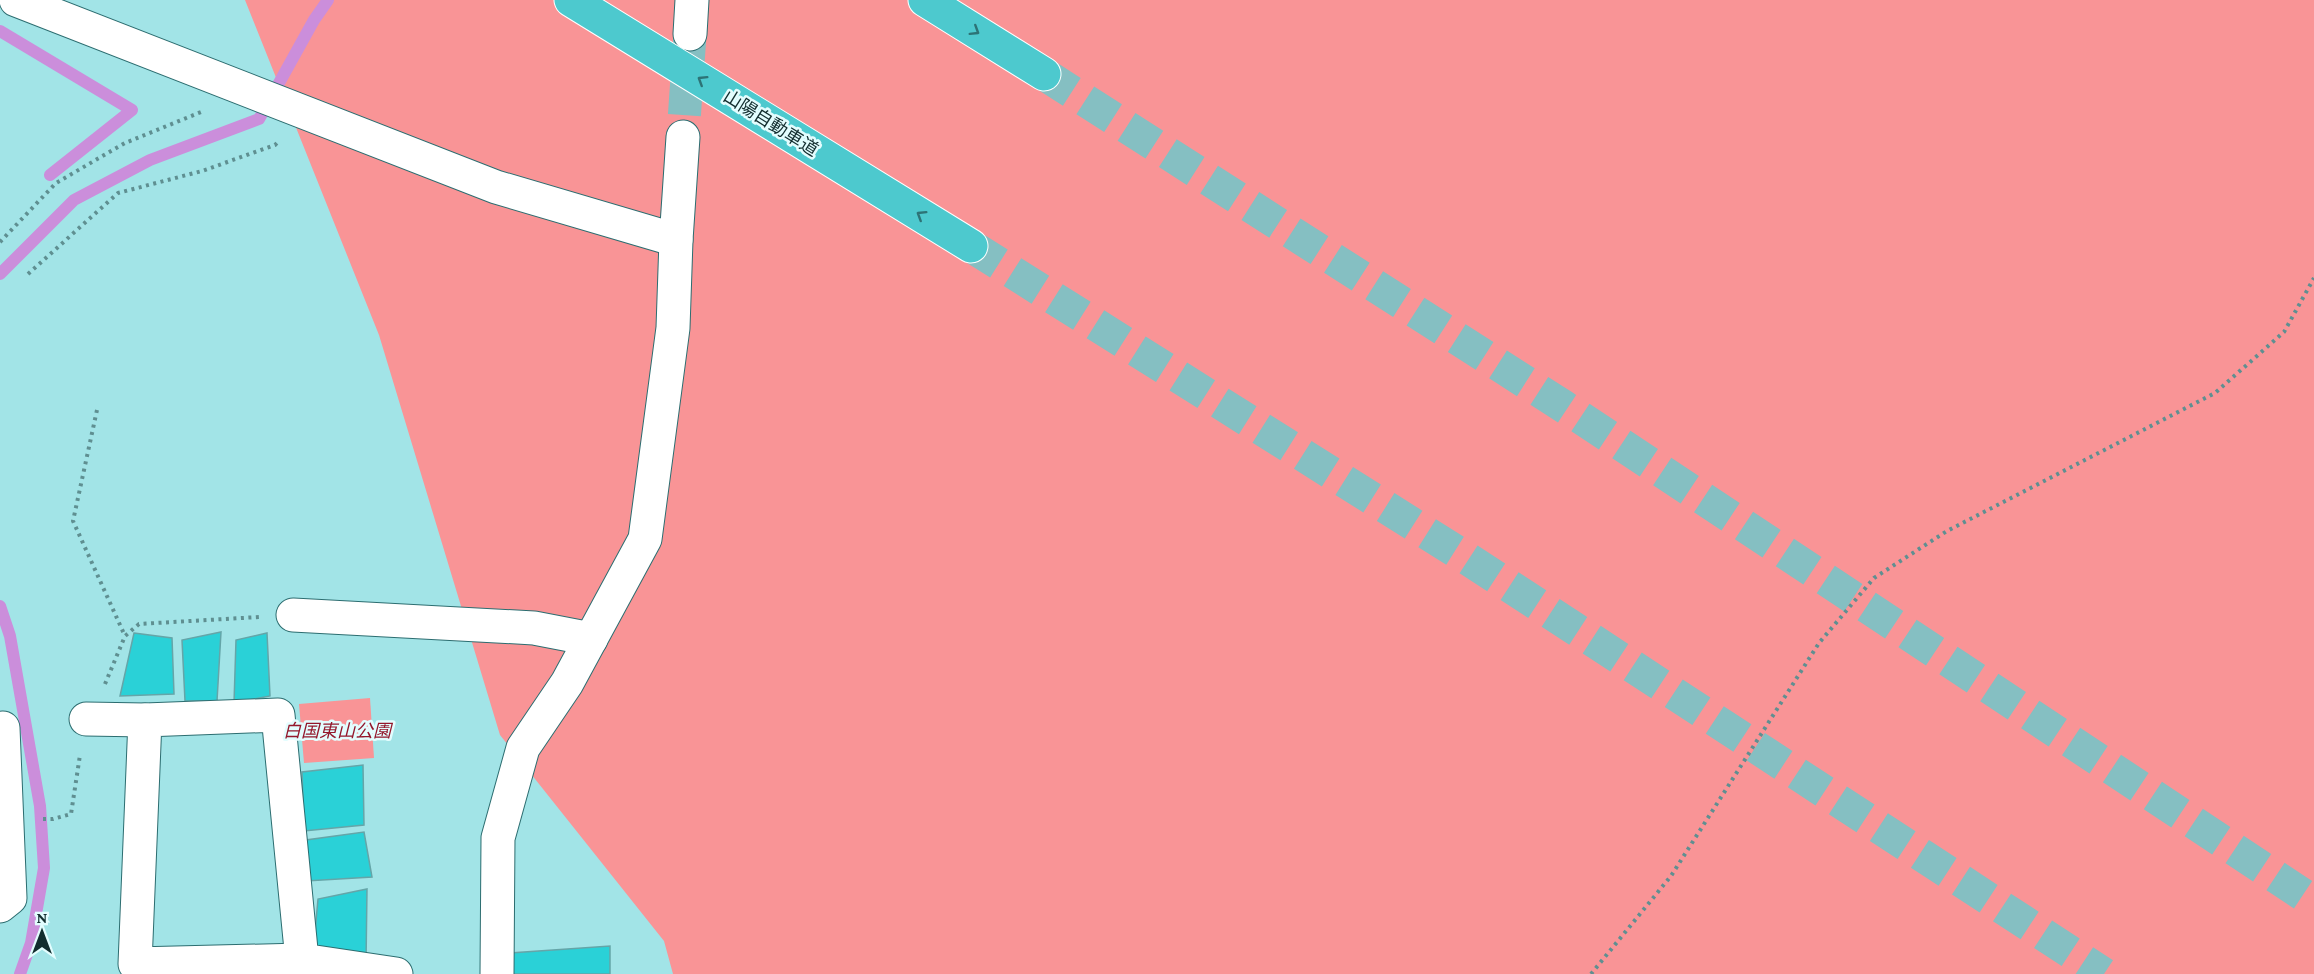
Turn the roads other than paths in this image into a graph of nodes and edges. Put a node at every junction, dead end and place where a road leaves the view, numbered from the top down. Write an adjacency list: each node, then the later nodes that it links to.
1 (16, 0): 8 (street)
2 (571, 0): 9 (highway, 山陽自動車道, one-way to 2)
3 (692, 0): 5 (street)
4 (925, 0): 6 (highway, one-way to 6)
5 (690, 34)
6 (1044, 74)
7 (683, 137): 8 (street)
8 (676, 240): 11 (street)
9 (971, 246)
10 (293, 615): 11 (street)
11 (591, 639): 18 (street)
12 (86, 719): 13 (street)
13 (145, 720): 16 (street); 16 (street)
14 (3, 728): 15 (street)
15 (0, 906)
16 (302, 960): 17 (street)
17 (396, 974)
18 (497, 974)

